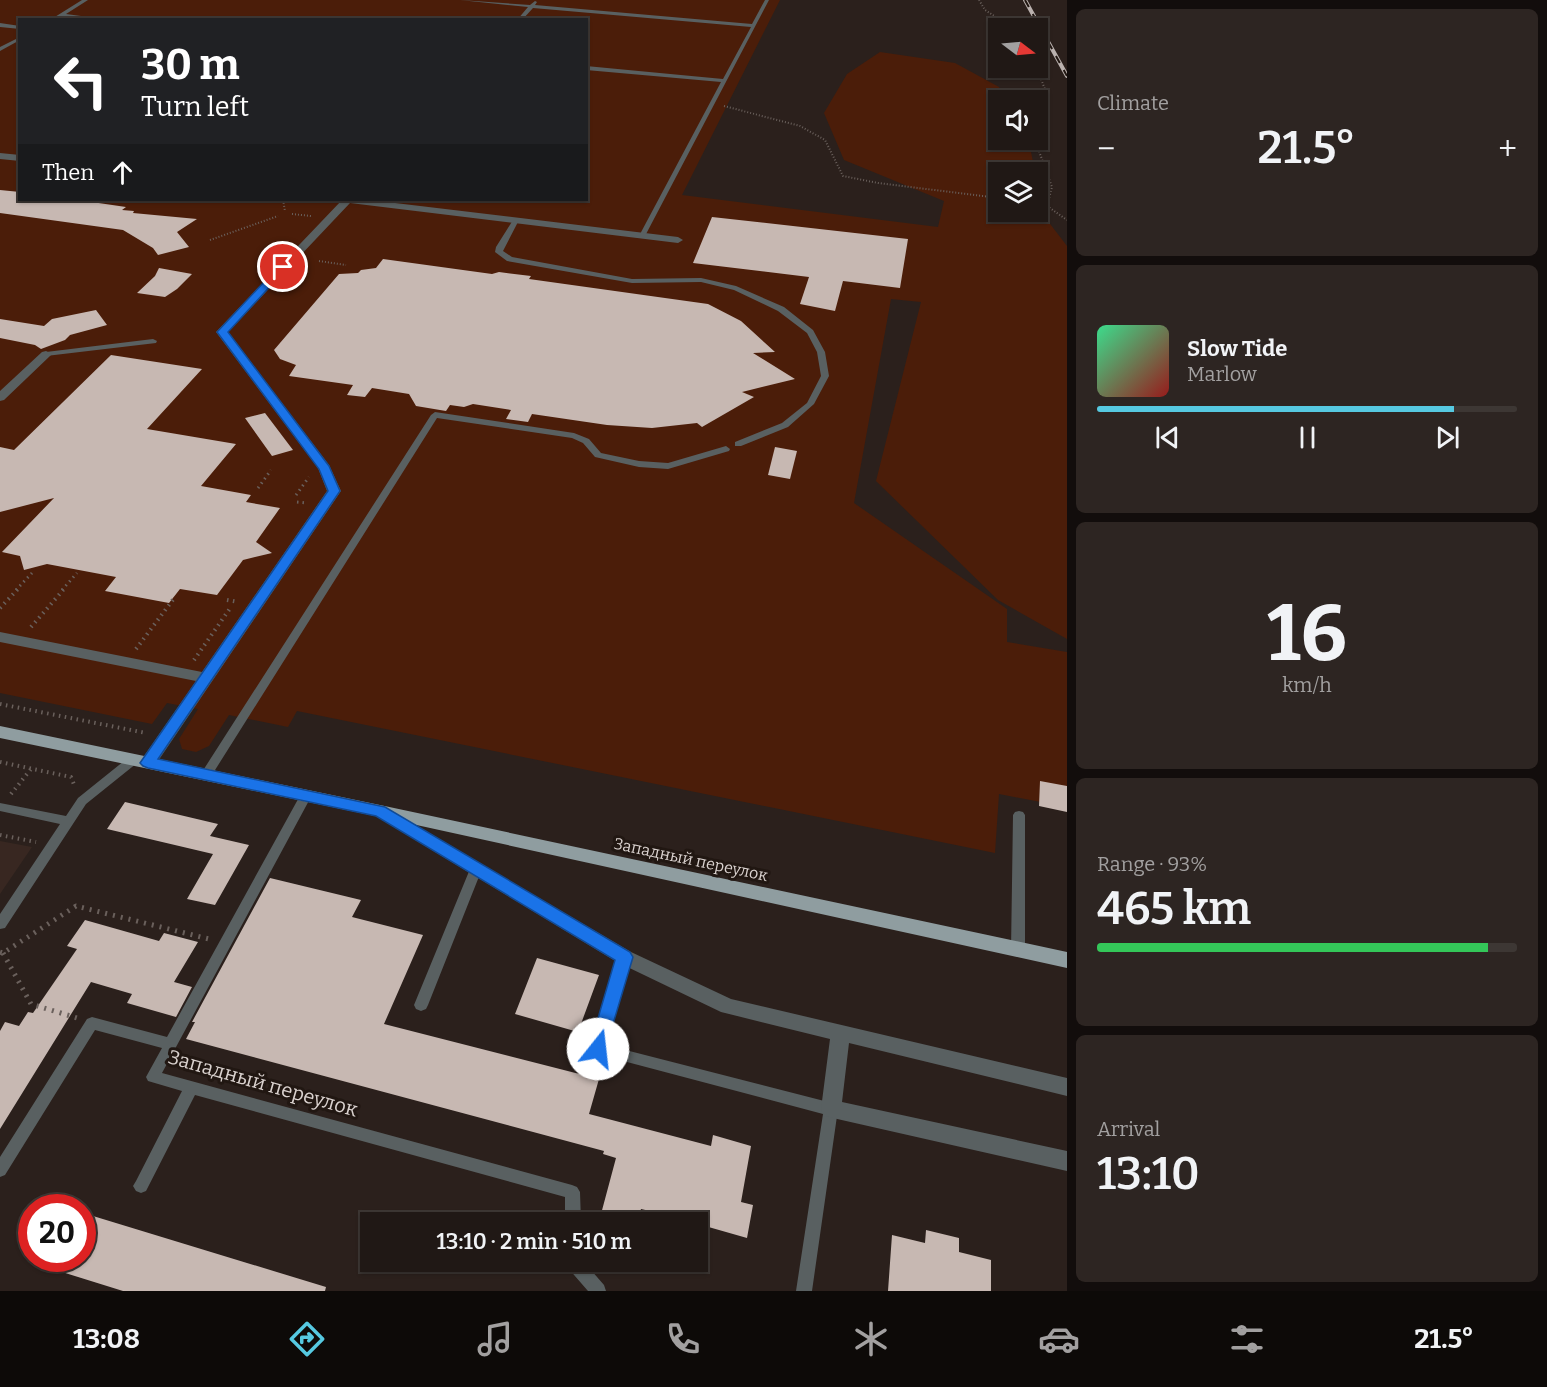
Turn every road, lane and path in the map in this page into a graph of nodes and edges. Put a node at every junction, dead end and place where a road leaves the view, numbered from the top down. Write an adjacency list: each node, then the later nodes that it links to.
1 (86, 0): 7 (lane)
2 (462, 0): 6 (lane)
3 (537, 0): 6 (lane)
4 (767, 0): 13 (lane)
5 (979, 0): 11 (path)
6 (531, 6): 10 (lane); 13 (lane)
7 (60, 15): 8 (lane); 9 (lane)
8 (55, 18)
9 (89, 18)
10 (521, 18)
11 (997, 18)
12 (0, 26): 14 (lane)
13 (754, 26): 18 (lane)
14 (18, 27)
15 (18, 39): 16 (lane)
16 (0, 49)
17 (588, 68): 18 (lane)
18 (724, 81): 19 (lane)
19 (713, 103): 23 (path); 33 (lane)
20 (0, 156): 21 (street)
21 (18, 158)
22 (1048, 176): 27 (path)
23 (988, 197)
24 (283, 201): 29 (path)
25 (348, 201): 56 (street)
26 (357, 201): 31 (street)
27 (1048, 202)
28 (1048, 207): 32 (path)
29 (285, 211)
30 (278, 216): 34 (path)
31 (516, 220): 33 (street); 41 (lane)
32 (1067, 220)
33 (642, 236): 35 (street)
34 (210, 240)
35 (678, 240)
36 (319, 261): 37 (path)
37 (346, 265)
38 (153, 341): 39 (lane)
39 (46, 354): 40 (street)
40 (0, 397)
41 (738, 444)
42 (726, 448): 63 (lane)
43 (272, 470): 45 (path)
44 (309, 477): 46 (path)
45 (258, 488)
46 (296, 495)
47 (32, 573): 51 (path)
48 (77, 573): 53 (path)
49 (175, 597): 54 (path)
50 (234, 602): 55 (path)
51 (0, 608)
52 (0, 637): 53 (street)
53 (20, 641): 54 (street)
54 (126, 662): 55 (street)
55 (184, 674): 56 (street)
56 (206, 678): 59 (street)
57 (0, 704): 59 (path)
58 (0, 732): 60 (main road, Западный переулок)
59 (165, 737): 60 (street)
60 (141, 761): 63 (main road, Западный переулок); 65 (lane)
61 (0, 762): 62 (path)
62 (31, 769): 65 (path); 66 (path)
63 (206, 775): 64 (main road, Западный переулок)
64 (306, 795): 67 (main road, Западный переулок); 74 (lane, Западный переулок)
65 (82, 801): 69 (lane)
66 (1, 807): 69 (lane)
67 (380, 811): 72 (street); 75 (main road, Западный переулок)
68 (1019, 815): 75 (lane)
69 (68, 820): 71 (lane)
70 (0, 835): 71 (path)
71 (51, 845): 73 (lane)
72 (476, 868): 77 (street); 79 (lane)
73 (0, 924)
74 (226, 943): 76 (path); 82 (lane, Западный переулок)
75 (1018, 950): 78 (main road, Западный переулок)
76 (2, 952): 80 (path)
77 (624, 957): 81 (street); 85 (lane)
78 (1067, 960)
79 (421, 1005)
80 (92, 1023): 82 (lane, Западный переулок); 87 (lane)
81 (840, 1034): 84 (street); 85 (street)
82 (171, 1044): 83 (lane, Западный переулок)
83 (191, 1088): 88 (lane); 89 (lane, Западный переулок)
84 (1067, 1088)
85 (831, 1109): 86 (street); 92 (lane)
86 (1067, 1161)
87 (0, 1170)
88 (141, 1186)
89 (573, 1212)
90 (582, 1272): 91 (lane)
91 (598, 1291)
92 (804, 1291)

